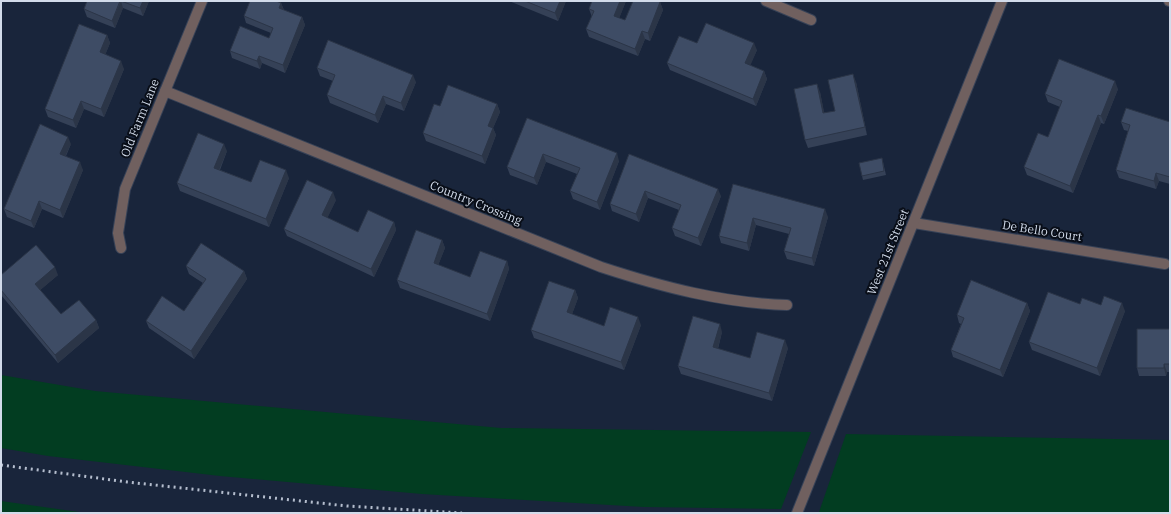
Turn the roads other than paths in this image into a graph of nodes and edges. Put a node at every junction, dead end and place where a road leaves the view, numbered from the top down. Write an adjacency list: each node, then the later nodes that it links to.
1 (202, 1): 5 (street, Old Farm Lane)
2 (766, 1): 4 (street)
3 (1002, 1): 6 (street, West 21st Street)
4 (811, 20)
5 (166, 90): 7 (street, Old Farm Lane); 9 (street, Country Crossing)
6 (914, 223): 8 (street, De Bello Court); 10 (street, West 21st Street)
7 (120, 248)
8 (1165, 264)
9 (787, 305)
10 (797, 513)

